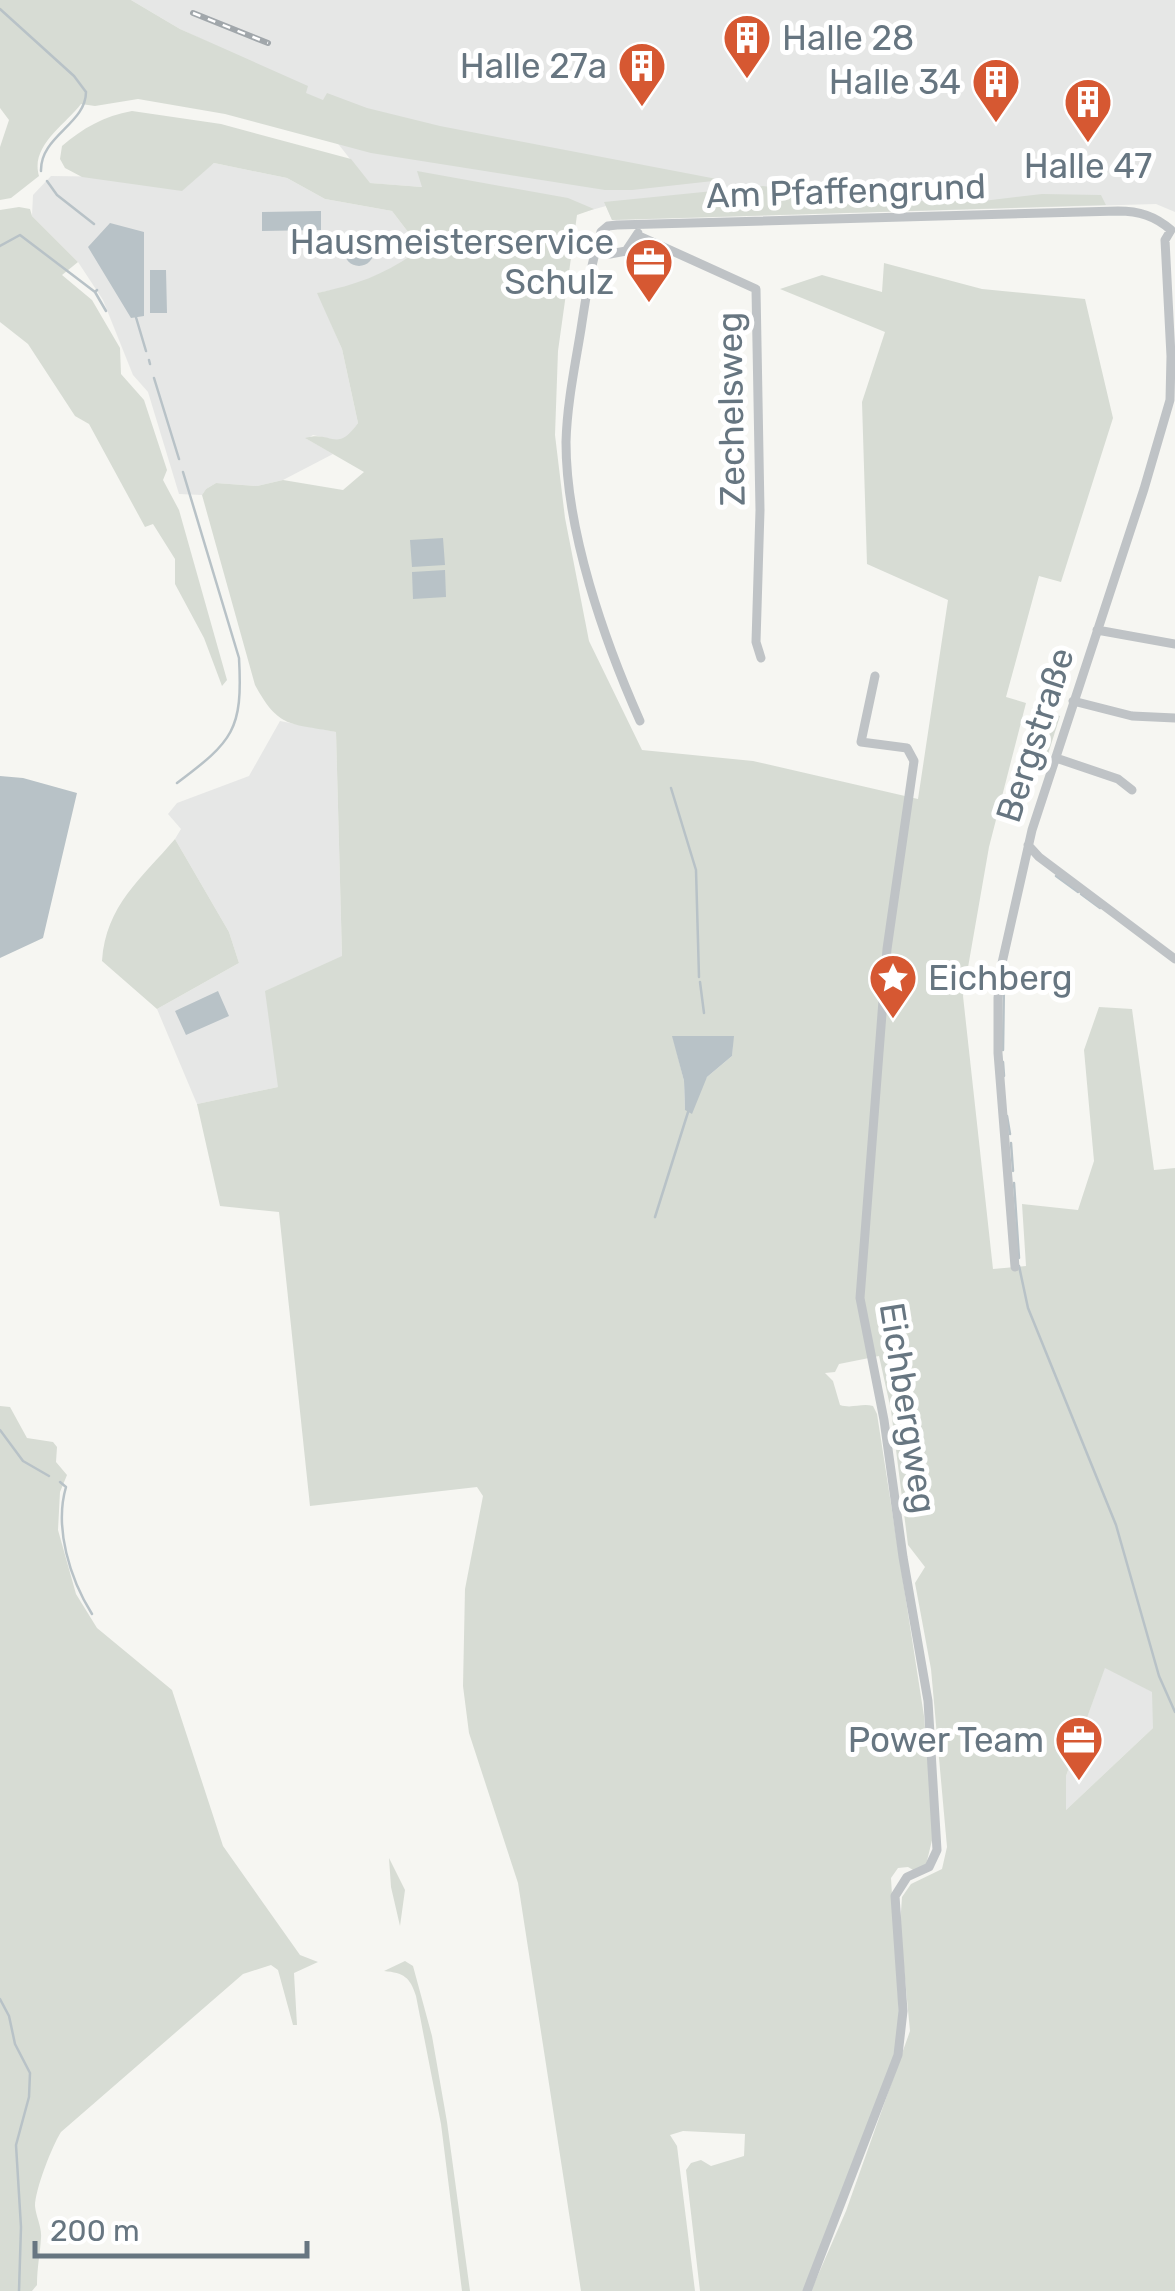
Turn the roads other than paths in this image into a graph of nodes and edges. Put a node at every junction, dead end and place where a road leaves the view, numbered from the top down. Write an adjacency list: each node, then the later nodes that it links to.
1 (638, 230): 2 (street, Am Pfaffengrund); 3 (street, Am Pfaffengrund); 3 (street, Am Pfaffengrund); 7 (street, Zechelsweg)
2 (1173, 230): 4 (street, Bergstraße)
3 (598, 242): 11 (street)
4 (1173, 356): 5 (street, Bergstraße)
5 (1097, 630): 6 (street); 9 (street, Bergstraße)
6 (1175, 644)
7 (761, 658)
8 (875, 676): 17 (street, Eichbergweg)
9 (1073, 701): 10 (street); 12 (street, Bergstraße)
10 (1175, 718)
11 (640, 720)
12 (1056, 758): 13 (street); 14 (street, Bergstraße)
13 (1132, 790)
14 (1028, 845): 15 (street); 16 (street, Bergstraße)
15 (1175, 959)
16 (1015, 1266)
17 (807, 2291)

